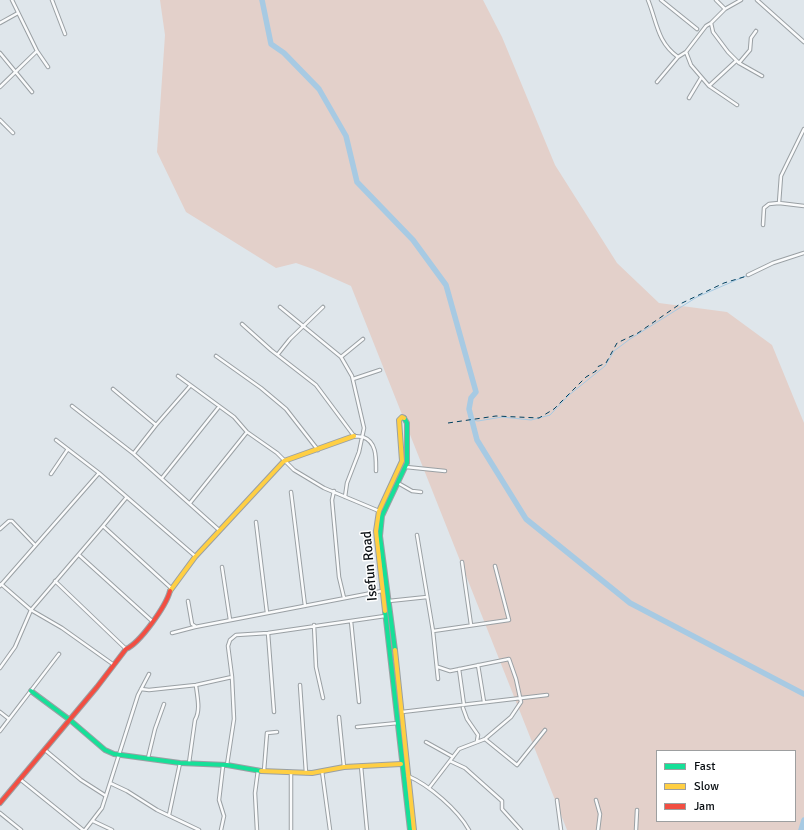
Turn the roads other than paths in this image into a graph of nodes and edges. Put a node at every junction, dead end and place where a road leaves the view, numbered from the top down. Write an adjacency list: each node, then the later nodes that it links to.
1 (12, 0): 9 (street)
2 (52, 0): 14 (street)
3 (648, 0): 19 (street)
4 (662, 0): 12 (street)
5 (716, 0): 8 (street)
6 (741, 0): 8 (street)
7 (757, 0): 15 (street)
8 (725, 9): 11 (street)
9 (18, 14): 10 (street); 16 (street)
10 (0, 23)
11 (711, 24): 17 (street); 20 (street)
12 (697, 29)
13 (756, 31): 20 (street)
14 (65, 34)
15 (804, 42)
16 (37, 50): 21 (street); 22 (street)
17 (686, 52): 19 (street); 24 (street)
18 (0, 53): 22 (street)
19 (678, 57): 25 (street)
20 (737, 62): 23 (street); 26 (street)
21 (48, 67)
22 (14, 72): 27 (street); 28 (street)
23 (762, 76)
24 (701, 78): 26 (street); 29 (street)
25 (657, 82)
26 (709, 86): 30 (street)
27 (0, 87)
28 (32, 92)
29 (689, 98)
30 (737, 105)
31 (0, 120): 33 (street)
32 (804, 129): 34 (street)
33 (13, 133)
34 (779, 203): 35 (street); 36 (street)
35 (804, 206)
36 (763, 225)
37 (804, 253): 38 (street)
38 (748, 275)
39 (280, 307): 42 (street)
40 (323, 307): 42 (street)
41 (242, 324): 44 (street)
42 (304, 326): 44 (street); 46 (street)
43 (363, 339): 46 (street)
44 (278, 354): 56 (street)
45 (216, 356): 60 (street)
46 (341, 357): 49 (street)
47 (380, 370): 49 (street)
48 (178, 376): 50 (street)
49 (352, 379): 57 (street)
50 (190, 386): 53 (street); 54 (street)
51 (113, 389): 54 (street)
52 (72, 406): 61 (street)
53 (218, 408): 55 (street); 68 (street)
54 (156, 425): 61 (street)
55 (247, 432): 62 (street); 75 (street)
56 (354, 436): 57 (street); 60 (street)
57 (361, 436): 64 (street); 73 (street)
58 (56, 440): 59 (street)
59 (68, 449): 66 (street); 67 (street)
60 (318, 450): 62 (street)
61 (134, 454): 68 (street)
62 (284, 461): 70 (street); 80 (street)
63 (406, 467): 65 (street); 69 (street, Isefun Road); 76 (street, Isefun Road)
64 (376, 471)
65 (445, 471)
66 (99, 473): 74 (street); 82 (street)
67 (51, 474)
68 (162, 478): 75 (street)
69 (398, 483): 72 (street); 85 (street, Isefun Road)
70 (334, 491): 73 (street); 94 (street)
71 (291, 492): 97 (street)
72 (421, 492)
73 (346, 497): 76 (street)
74 (126, 498): 78 (street); 84 (street)
75 (190, 503): 80 (street)
76 (379, 511): 85 (street, Isefun Road)
77 (256, 522): 99 (street)
78 (103, 526): 83 (street); 91 (street)
79 (0, 529): 82 (street)
80 (219, 530): 84 (street)
81 (417, 535): 93 (street)
82 (35, 545): 90 (street)
83 (79, 555): 89 (street); 103 (street)
84 (195, 557): 91 (street)
85 (381, 560): 92 (street, Isefun Road); 96 (street, Isefun Road)
86 (462, 562): 104 (street)
87 (495, 566): 104 (street)
88 (222, 567): 101 (street)
89 (55, 581): 98 (street); 110 (street)
90 (0, 585): 98 (street)
91 (171, 588): 103 (street)
92 (382, 591): 94 (street); 100 (street, Isefun Road)
93 (427, 597): 96 (street); 107 (street)
94 (344, 598): 97 (street)
95 (188, 601): 106 (street)
96 (389, 601): 133 (street, Isefun Road)
97 (305, 606): 99 (street)
98 (31, 610): 112 (street); 114 (street)
99 (267, 613): 101 (street)
100 (386, 616): 102 (street); 137 (street, Isefun Road)
101 (230, 620): 106 (street)
102 (351, 621): 105 (street); 127 (street)
103 (152, 622): 110 (street)
104 (471, 625): 107 (street)
105 (314, 626): 109 (street); 125 (street)
106 (195, 627): 108 (street)
107 (433, 631): 115 (street)
108 (172, 633)
109 (268, 633): 118 (street); 132 (street)
110 (126, 649): 112 (street)
111 (59, 654): 123 (street)
112 (114, 665): 136 (street)
113 (478, 665): 116 (street); 126 (street); 128 (street)
114 (0, 668)
115 (438, 668): 116 (street); 119 (street)
116 (459, 669): 130 (street)
117 (149, 674): 122 (street)
118 (232, 677): 120 (street); 153 (street)
119 (438, 679)
120 (196, 685): 122 (street); 151 (street)
121 (300, 685): 160 (street)
122 (141, 689): 146 (street)
123 (31, 691): 135 (street); 136 (street)
124 (547, 695): 126 (street)
125 (323, 698)
126 (520, 699): 128 (street); 142 (street)
127 (359, 702)
128 (484, 702): 130 (street)
129 (164, 704): 148 (street)
130 (464, 707): 133 (street); 143 (street)
131 (0, 712): 135 (street)
132 (274, 712)
133 (402, 712): 161 (street, Isefun Road)
134 (339, 717): 155 (street)
135 (9, 719): 139 (street)
136 (70, 720): 145 (street); 146 (street)
137 (398, 723): 138 (street); 152 (street, Isefun Road)
138 (357, 727)
139 (0, 730)
140 (545, 730): 142 (street)
141 (277, 732): 157 (street)
142 (485, 739): 143 (street)
143 (477, 741): 147 (street)
144 (426, 742): 147 (street)
145 (45, 750): 162 (street); 165 (street)
146 (119, 755): 148 (street); 163 (street)
147 (453, 757): 149 (street)
148 (148, 758): 150 (street)
149 (450, 761): 164 (street); 185 (street)
150 (180, 763): 151 (street); 171 (street)
151 (188, 764): 153 (street)
152 (401, 764): 154 (street); 182 (street, Isefun Road)
153 (225, 765): 156 (street); 177 (street)
154 (362, 766): 155 (street); 181 (street)
155 (344, 767): 158 (street)
156 (258, 770): 157 (street); 178 (street)
157 (264, 771): 159 (street)
158 (322, 771): 160 (street); 180 (street)
159 (291, 772): 160 (street); 179 (street)
160 (306, 773)
161 (408, 776): 164 (street); 183 (street, Isefun Road)
162 (21, 780): 168 (street); 174 (street)
163 (110, 783): 165 (street); 171 (street)
164 (430, 788): 184 (street)
165 (106, 796): 172 (street)
166 (557, 800): 186 (street)
167 (596, 800): 187 (street)
168 (0, 803)
169 (636, 810): 188 (street)
170 (0, 813): 173 (street)
171 (169, 815): 176 (street)
172 (93, 821): 174 (street); 175 (street)
173 (21, 830)
174 (84, 830)
175 (112, 830)
176 (199, 830)
177 (221, 830)
178 (257, 830)
179 (292, 830)
180 (330, 830)
181 (367, 830)
182 (410, 830)
183 (414, 830)
184 (469, 830)
185 (520, 830)
186 (561, 830)
187 (598, 830)
188 (636, 830)

